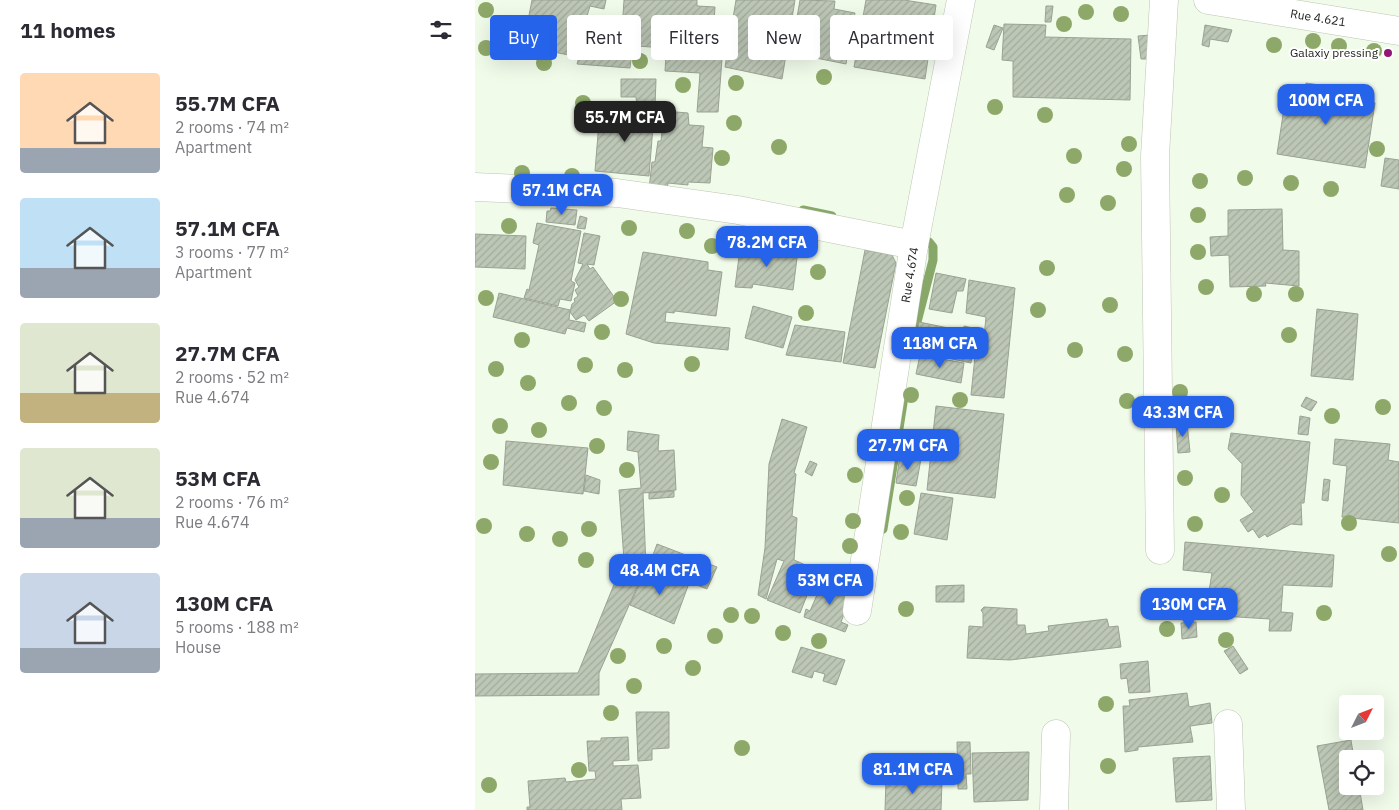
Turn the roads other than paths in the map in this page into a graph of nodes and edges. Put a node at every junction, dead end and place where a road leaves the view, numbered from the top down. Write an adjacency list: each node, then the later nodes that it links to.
1 (961, 0): 6 (street, Rue 4.674)
2 (1164, 0): 7 (street)
3 (1208, 0): 4 (street, Rue 4.621)
4 (1399, 32)
5 (475, 187): 6 (street)
6 (914, 245): 8 (street, Rue 4.674)
7 (1161, 550)
8 (857, 611)
9 (1228, 724): 12 (street)
10 (1056, 734): 11 (street)
11 (1054, 810)
12 (1231, 810)

